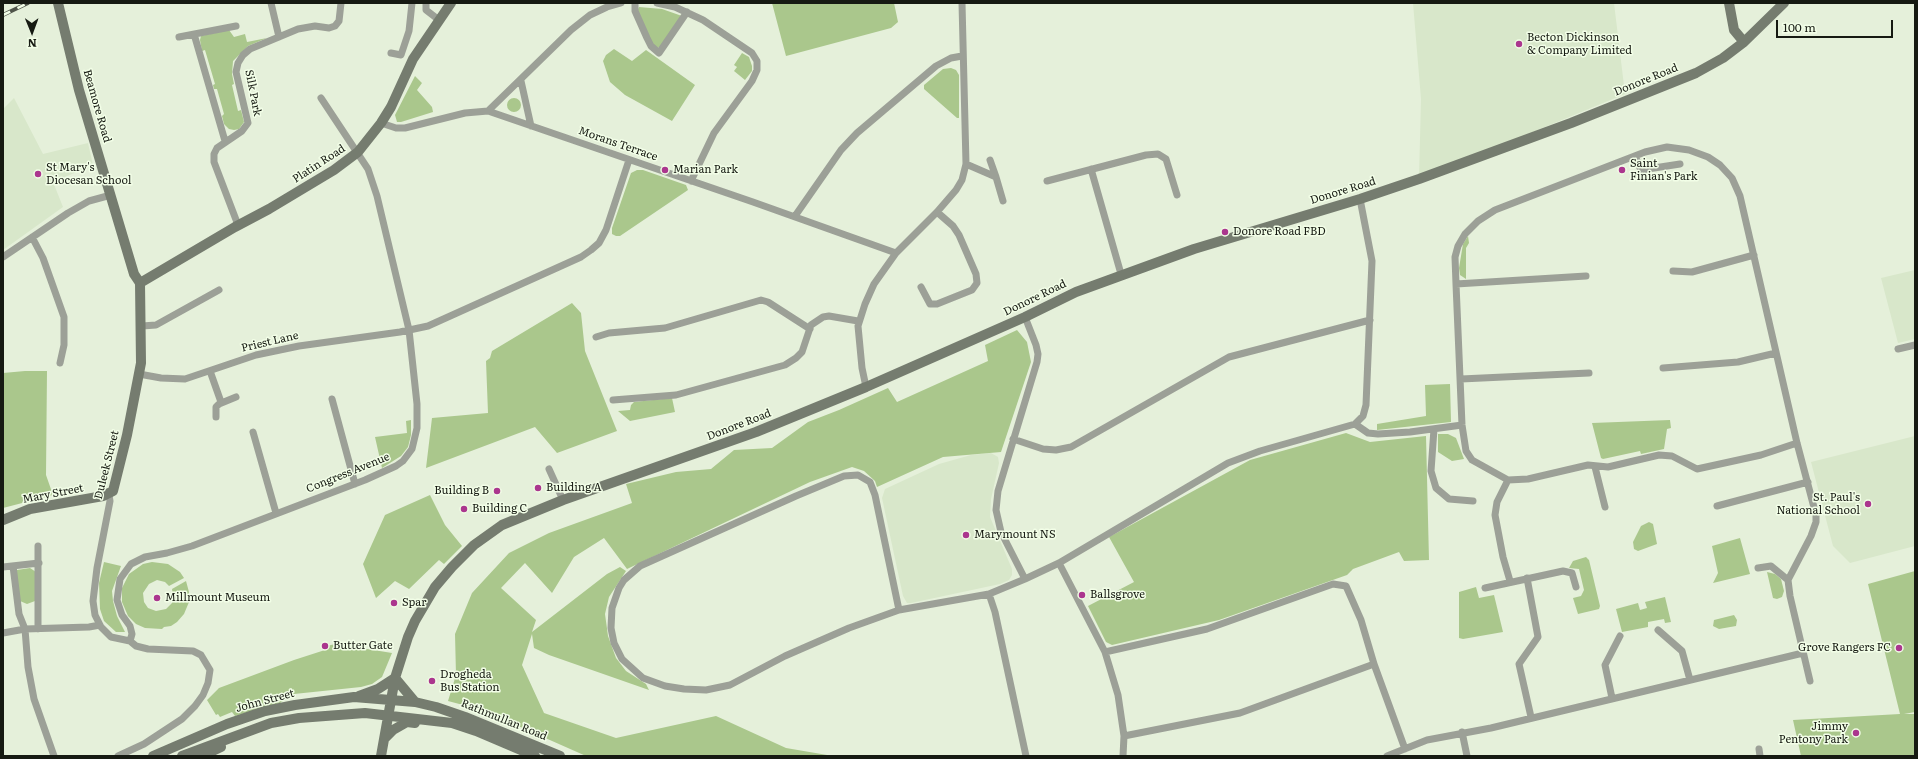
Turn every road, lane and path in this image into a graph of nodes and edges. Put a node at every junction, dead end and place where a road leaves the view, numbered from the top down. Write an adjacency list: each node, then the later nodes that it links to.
1 (58, 3): 38 (main road, Beamore Road)
2 (271, 3): 18 (street)
3 (341, 3): 18 (street, Silk Park)
4 (412, 3): 20 (street)
5 (426, 3): 14 (street)
6 (451, 3): 14 (main road, Platin Road)
7 (621, 3): 22 (street)
8 (635, 3): 13 (street)
9 (657, 3): 13 (street)
10 (962, 3): 21 (street)
11 (1729, 3): 19 (main road)
12 (1784, 3): 19 (main road, Donore Road)
13 (687, 12): 36 (street)
14 (439, 20): 25 (main road, Platin Road)
15 (236, 26): 16 (street)
16 (194, 34): 17 (street); 27 (street)
17 (179, 37)
18 (278, 37): 27 (street, Silk Park)
19 (1744, 42): 40 (main road, Donore Road)
20 (391, 53)
21 (962, 56): 32 (street); 43 (street)
22 (521, 81): 24 (street); 26 (street)
23 (321, 98): 28 (street, Congress Avenue)
24 (488, 111): 25 (street, Morans Terrace); 26 (street, Morans Terrace)
25 (381, 123): 28 (main road, Platin Road)
26 (531, 126): 30 (street, Morans Terrace)
27 (225, 141): 44 (street, Silk Park)
28 (358, 152): 44 (main road, Platin Road); 61 (street, Congress Avenue)
29 (1636, 156): 33 (street); 47 (street); 53 (street)
30 (629, 160): 36 (street, Morans Terrace); 61 (street, Priest Lane)
31 (990, 160): 35 (street)
32 (966, 164): 35 (street); 42 (street)
33 (1680, 164)
34 (1091, 169): 37 (street); 39 (street); 50 (street)
35 (996, 177): 41 (street)
36 (691, 180): 43 (street, Morans Terrace)
37 (1047, 181)
38 (112, 195): 45 (street); 52 (main road, Beamore Road)
39 (1177, 195)
40 (1360, 199): 50 (main road, Donore Road); 57 (street)
41 (1004, 201)
42 (937, 212): 46 (street); 54 (street)
43 (795, 216): 46 (street, Morans Terrace)
44 (238, 225): 52 (main road, Platin Road)
45 (32, 237): 48 (street); 66 (street)
46 (896, 253): 58 (street)
47 (1754, 255): 49 (street); 65 (street)
48 (3, 257)
49 (1673, 271)
50 (1121, 274): 56 (main road, Donore Road)
51 (1586, 276): 53 (street)
52 (140, 283): 59 (main road, Duleek Street)
53 (1456, 284): 71 (street)
54 (921, 286)
55 (218, 290): 59 (street)
56 (1025, 317): 72 (main road, Donore Road); 82 (street)
57 (1370, 320): 78 (street); 82 (street)
58 (858, 321): 60 (street); 72 (street)
59 (142, 326): 70 (main road, Duleek Street)
60 (810, 329): 62 (street); 75 (street)
61 (409, 330): 68 (street, Priest Lane); 88 (street, Congress Avenue)
62 (596, 337)
63 (1915, 345): 64 (street)
64 (1898, 349)
65 (1776, 353): 67 (street); 83 (street)
66 (60, 363)
67 (1663, 368)
68 (210, 370): 70 (street, Priest Lane); 76 (street)
69 (1589, 373): 71 (street)
70 (139, 374): 89 (main road, Duleek Street)
71 (1461, 379): 79 (street)
72 (866, 387): 90 (main road, Donore Road)
73 (236, 397): 76 (street)
74 (332, 399): 88 (street)
75 (613, 400)
76 (222, 402): 77 (street)
77 (216, 417)
78 (1355, 424): 80 (street); 98 (street)
79 (1462, 425): 80 (street); 86 (street)
80 (1434, 429): 91 (street)
81 (253, 432): 94 (street)
82 (1013, 439): 103 (street)
83 (1797, 443): 84 (street); 87 (street)
84 (1596, 467): 86 (street); 93 (street)
85 (549, 469): 90 (street)
86 (1508, 480): 105 (street)
87 (1808, 482): 92 (street); 104 (street)
88 (355, 484): 94 (street, Congress Avenue)
89 (110, 494): 95 (main road, Mary Street); 110 (street, Duleek Street)
90 (563, 500): 120 (main road, Donore Road)
91 (1473, 501)
92 (1717, 506)
93 (1605, 508)
94 (276, 513): 116 (street, Congress Avenue)
95 (3, 520)
96 (38, 546): 97 (street)
97 (39, 563): 99 (street); 112 (street)
98 (1059, 563): 103 (street); 117 (street)
99 (13, 566): 100 (street); 111 (street)
100 (3, 567)
101 (1758, 568): 104 (street)
102 (1527, 578): 105 (street); 106 (street); 128 (street)
103 (1025, 579): 108 (street)
104 (1788, 580): 118 (street)
105 (1510, 581): 107 (street)
106 (1576, 587)
107 (1485, 588)
108 (990, 594): 109 (street); 143 (street)
109 (899, 610): 109 (street)
110 (100, 625): 112 (street); 116 (street)
111 (26, 629): 112 (street); 114 (street); 135 (street)
112 (38, 629)
113 (1658, 630): 121 (street)
114 (3, 633)
115 (1620, 636): 124 (street)
116 (130, 641): 136 (street)
117 (1105, 652): 119 (street); 132 (street)
118 (1803, 653): 121 (street); 122 (street)
119 (1374, 664): 132 (street); 134 (street)
120 (395, 678): 123 (main road); 125 (main road, Donore Road); 126 (main road)
121 (1690, 680): 124 (street)
122 (1810, 681)
123 (354, 697): 125 (main road, John Street); 137 (main road, John Street)
124 (1612, 698): 128 (street)
125 (391, 700): 126 (main road, Rathmullan Road); 127 (main road, Donore Road)
126 (415, 702): 142 (main road, Rathmullan Road)
127 (389, 715): 129 (main road, Rathmullan Road); 131 (main road, John Street); 133 (main road, Donore Road)
128 (1531, 717): 130 (street)
129 (452, 723): 133 (main road); 141 (main road, Rathmullan Road)
130 (1462, 732): 134 (street); 146 (street)
131 (238, 734): 138 (main road, John Street); 139 (main road)
132 (1124, 736): 144 (street)
133 (384, 739): 140 (main road, Donore Road)
134 (1405, 749): 145 (street)
135 (54, 756)
136 (118, 756)
137 (153, 756)
138 (182, 756)
139 (202, 756)
140 (381, 756)
141 (535, 756)
142 (560, 756)
143 (1026, 756)
144 (1123, 756)
145 (1387, 756)
146 (1467, 756)

